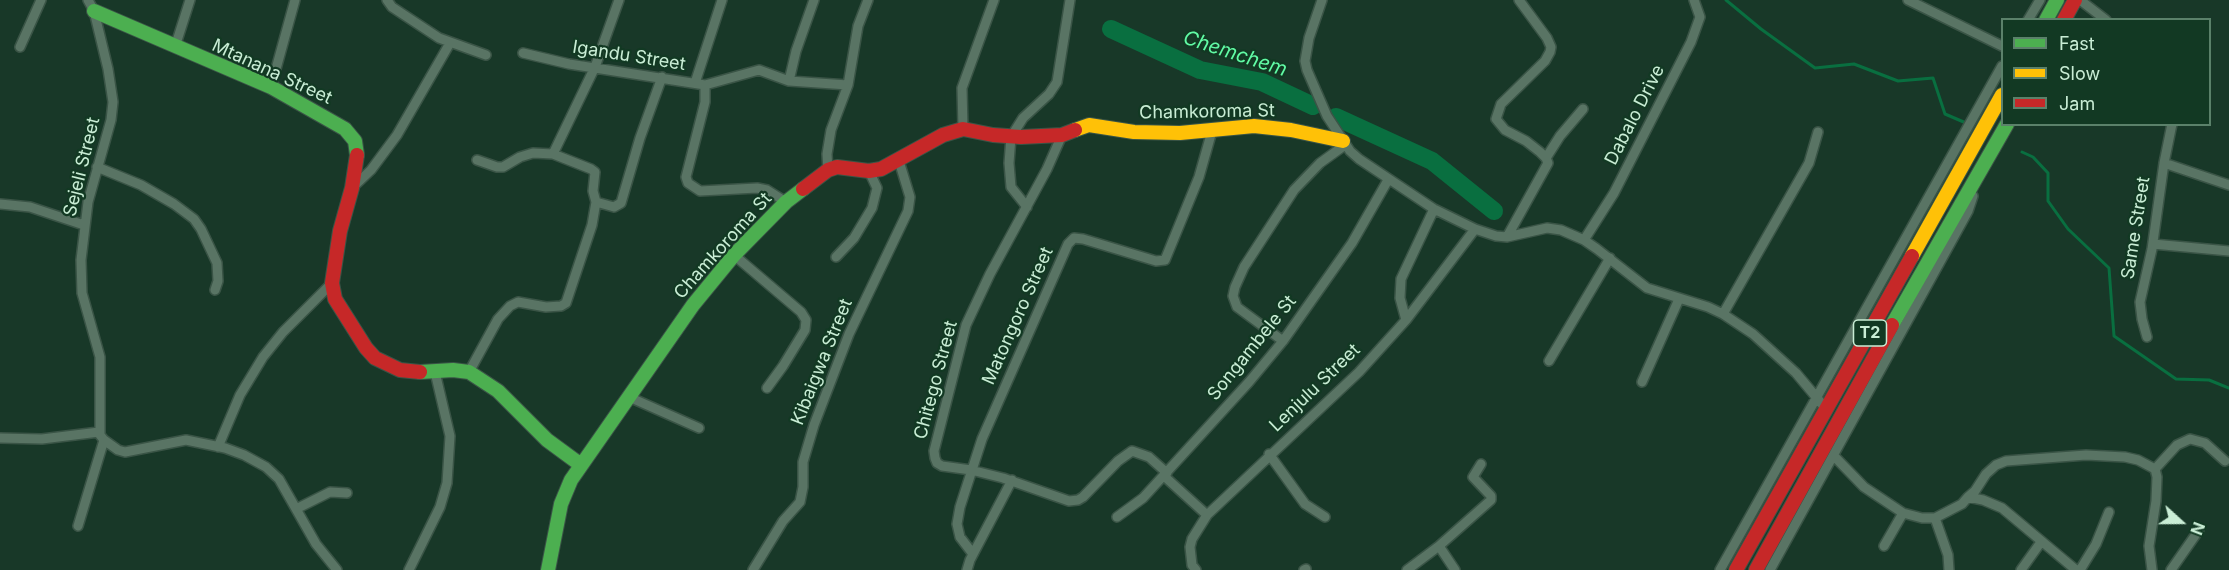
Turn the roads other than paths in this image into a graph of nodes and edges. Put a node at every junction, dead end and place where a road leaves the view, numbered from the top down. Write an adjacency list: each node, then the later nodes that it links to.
1 (40, 0): 26 (street)
2 (190, 0): 27 (street)
3 (295, 0): 36 (street)
4 (387, 0): 24 (street)
5 (620, 0): 30 (street)
6 (722, 0): 34 (street)
7 (814, 0): 33 (street)
8 (868, 0): 35 (street)
9 (994, 0): 41 (street)
10 (1070, 0): 45 (street)
11 (1322, 0): 46 (street)
12 (1519, 0): 48 (street)
13 (1694, 0): 67 (street, Dabalo Drive)
14 (1908, 0): 25 (street)
15 (2040, 0): 20 (street)
16 (2057, 0): 21 (main road)
17 (2075, 0): 22 (main road)
18 (2080, 0): 23 (street)
19 (91, 5): 27 (main road, Mtanana Street); 52 (street, Sejeli Street)
20 (2029, 18)
21 (2047, 18)
22 (2065, 18)
23 (2103, 18)
24 (450, 44): 29 (street); 58 (street)
25 (2001, 46)
26 (20, 47)
27 (175, 47): 36 (main road, Mtanana Street)
28 (523, 53): 30 (street, Igandu Street)
29 (486, 55)
30 (595, 67): 32 (street, Igandu Street); 47 (street)
31 (2001, 68): 90 (street)
32 (662, 77): 34 (street, Igandu Street); 59 (street)
33 (789, 81): 34 (street); 35 (street)
34 (700, 84): 60 (street, Igandu Street)
35 (848, 85): 53 (street)
36 (271, 87): 58 (main road, Mtanana Street)
37 (2001, 97): 73 (main road, T2)
38 (1583, 110): 48 (street)
39 (2006, 126): 55 (main road, T2)
40 (2172, 126): 51 (street, Same Street)
41 (963, 129): 45 (main road, Chamkoroma St); 50 (main road)
42 (1212, 131): 44 (main road, Chamkoroma St); 46 (main road, Chamkoroma St); 102 (street, Matongoro Street)
43 (1818, 132): 78 (street)
44 (1062, 135): 45 (main road, Chamkoroma St); 62 (street, Chitego Street)
45 (1011, 137): 62 (street)
46 (1344, 143): 56 (street); 81 (street)
47 (553, 153): 49 (street); 59 (street)
48 (1546, 158): 66 (street)
49 (477, 160)
50 (899, 160): 54 (main road); 123 (street, Kibaigwa Street)
51 (2164, 163): 57 (street); 68 (street, Same Street)
52 (97, 167): 64 (street, Sejeli Street); 76 (street)
53 (828, 170): 54 (main road); 60 (main road, Chamkoroma St)
54 (869, 171): 71 (street)
55 (1980, 171): 75 (main road, T2); 97 (street)
56 (1388, 180): 63 (street); 81 (street, Songambele St)
57 (2229, 185)
58 (352, 188): 74 (main road, Mtanana Street)
59 (596, 202): 86 (street)
60 (786, 202): 70 (main road, Chamkoroma St)
61 (0, 204): 64 (street)
62 (1027, 207): 102 (street, Chitego Street)
63 (1434, 209): 65 (street); 79 (street)
64 (84, 225): 93 (street, Sejeli Street)
65 (1475, 229): 66 (street); 79 (street, Lenjulu Street)
66 (1507, 237): 67 (street)
67 (1584, 240): 72 (street)
68 (2153, 244): 69 (street); 80 (street, Same Street)
69 (2229, 251)
70 (734, 255): 88 (street); 89 (main road, Chamkoroma St)
71 (836, 257)
72 (1610, 258): 77 (street); 83 (street)
73 (1900, 279): 75 (main road); 82 (main road, T2)
74 (332, 283): 85 (main road, Mtanana Street); 95 (street)
75 (1912, 289): 84 (main road, T2)
76 (215, 290)
77 (1679, 299): 78 (street); 87 (street)
78 (1723, 314): 90 (street)
79 (1406, 320): 96 (street, Lenjulu Street)
80 (2147, 337)
81 (1283, 341): 103 (street, Songambele St)
82 (1858, 353): 84 (main road); 91 (main road, T2)
83 (1550, 361)
84 (1872, 361): 130 (main road, T2)
85 (435, 372): 86 (main road, Mtanana Street); 121 (street)
86 (469, 372): 100 (main road)
87 (1642, 382)
88 (767, 388)
89 (628, 397): 92 (street); 100 (main road, Chamkoroma St)
90 (1817, 399): 91 (street); 128 (street)
91 (1827, 410): 129 (main road, T2)
92 (699, 428)
93 (102, 436): 94 (street); 95 (street); 114 (street, Sejeli Street)
94 (0, 438)
95 (218, 447): 107 (street)
96 (1269, 454): 110 (street, Lenjulu Street); 112 (street)
97 (1834, 456): 109 (street); 131 (street)
98 (2225, 461): 101 (street)
99 (1481, 464): 117 (street)
100 (581, 465): 122 (main road, Chamkoroma St)
101 (2155, 469): 106 (street); 135 (street)
102 (971, 470): 104 (street, Chitego Street); 119 (street)
103 (1165, 474): 104 (street, Chitego Street); 110 (street); 111 (street, Songambele St)
104 (1012, 480): 119 (street)
105 (347, 493): 107 (street)
106 (1968, 497): 113 (street); 116 (street)
107 (296, 509): 120 (street)
108 (2109, 512): 134 (street)
109 (1903, 513): 113 (street); 118 (street)
110 (1207, 515): 125 (street, Lenjulu Street)
111 (1117, 517)
112 (1325, 517)
113 (1935, 518): 132 (street)
114 (78, 526)
115 (2199, 530): 136 (street)
116 (2041, 542): 133 (street); 134 (street)
117 (1439, 546): 126 (street); 127 (street)
118 (1884, 546)
119 (973, 554): 124 (street)
120 (337, 570)
121 (409, 570)
122 (548, 570)
123 (753, 570)
124 (967, 570)
125 (1196, 570)
126 (1407, 570)
127 (1455, 570)
128 (1720, 570)
129 (1737, 570)
130 (1756, 570)
131 (1770, 570)
132 (1949, 570)
133 (2021, 570)
134 (2078, 570)
135 (2152, 570)
136 (2170, 570)

